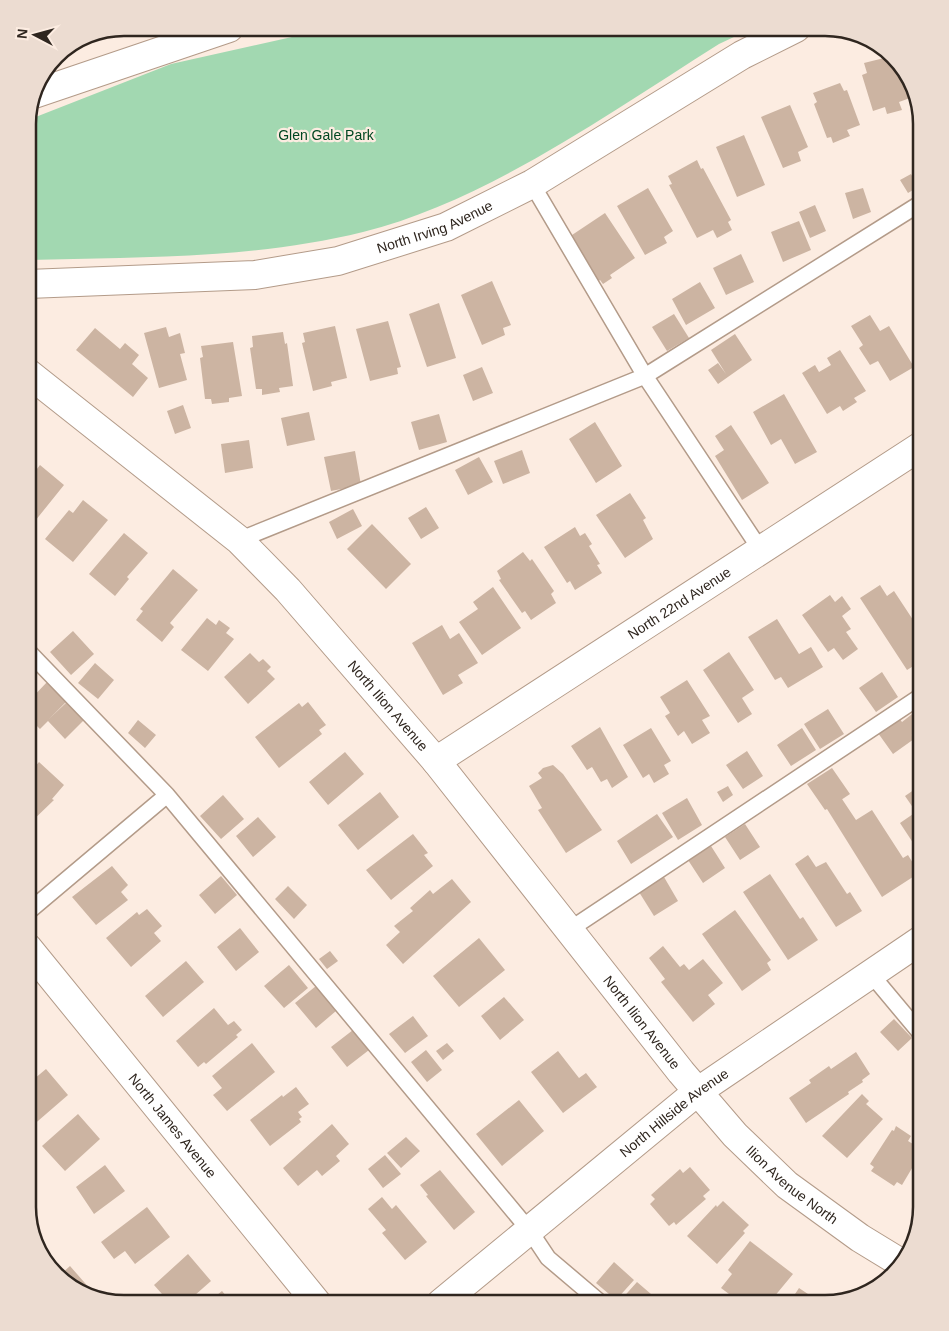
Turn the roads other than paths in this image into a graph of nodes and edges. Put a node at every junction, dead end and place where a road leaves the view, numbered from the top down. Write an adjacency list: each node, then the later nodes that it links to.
1 (199, 36): 3 (street)
2 (780, 36): 4 (street, North Irving Avenue)
3 (43, 91)
4 (532, 184): 6 (street, North Irving Avenue); 7 (lane)
5 (913, 209): 7 (lane)
6 (36, 284)
7 (645, 376): 10 (lane); 11 (lane)
8 (36, 379): 10 (street, North Ilion Avenue)
9 (913, 452): 11 (street, North 22nd Avenue)
10 (239, 540): 14 (street, North Ilion Avenue)
11 (760, 549): 14 (street, North 22nd Avenue)
12 (36, 660): 15 (lane)
13 (913, 702): 17 (lane)
14 (436, 761): 17 (street, North Ilion Avenue)
15 (167, 796): 16 (lane); 23 (lane)
16 (36, 905)
17 (569, 930): 22 (street, North Ilion Avenue)
18 (913, 946): 20 (street, North Hillside Avenue)
19 (36, 958): 25 (street, North James Avenue)
20 (870, 973): 21 (lane); 22 (street, North Hillside Avenue)
21 (913, 1023)
22 (696, 1092): 23 (street, North Hillside Avenue); 24 (street, Ilion Avenue North)
23 (530, 1231): 26 (street, North Hillside Avenue); 27 (lane)
24 (895, 1260)
25 (310, 1295)
26 (451, 1295)
27 (591, 1295)

